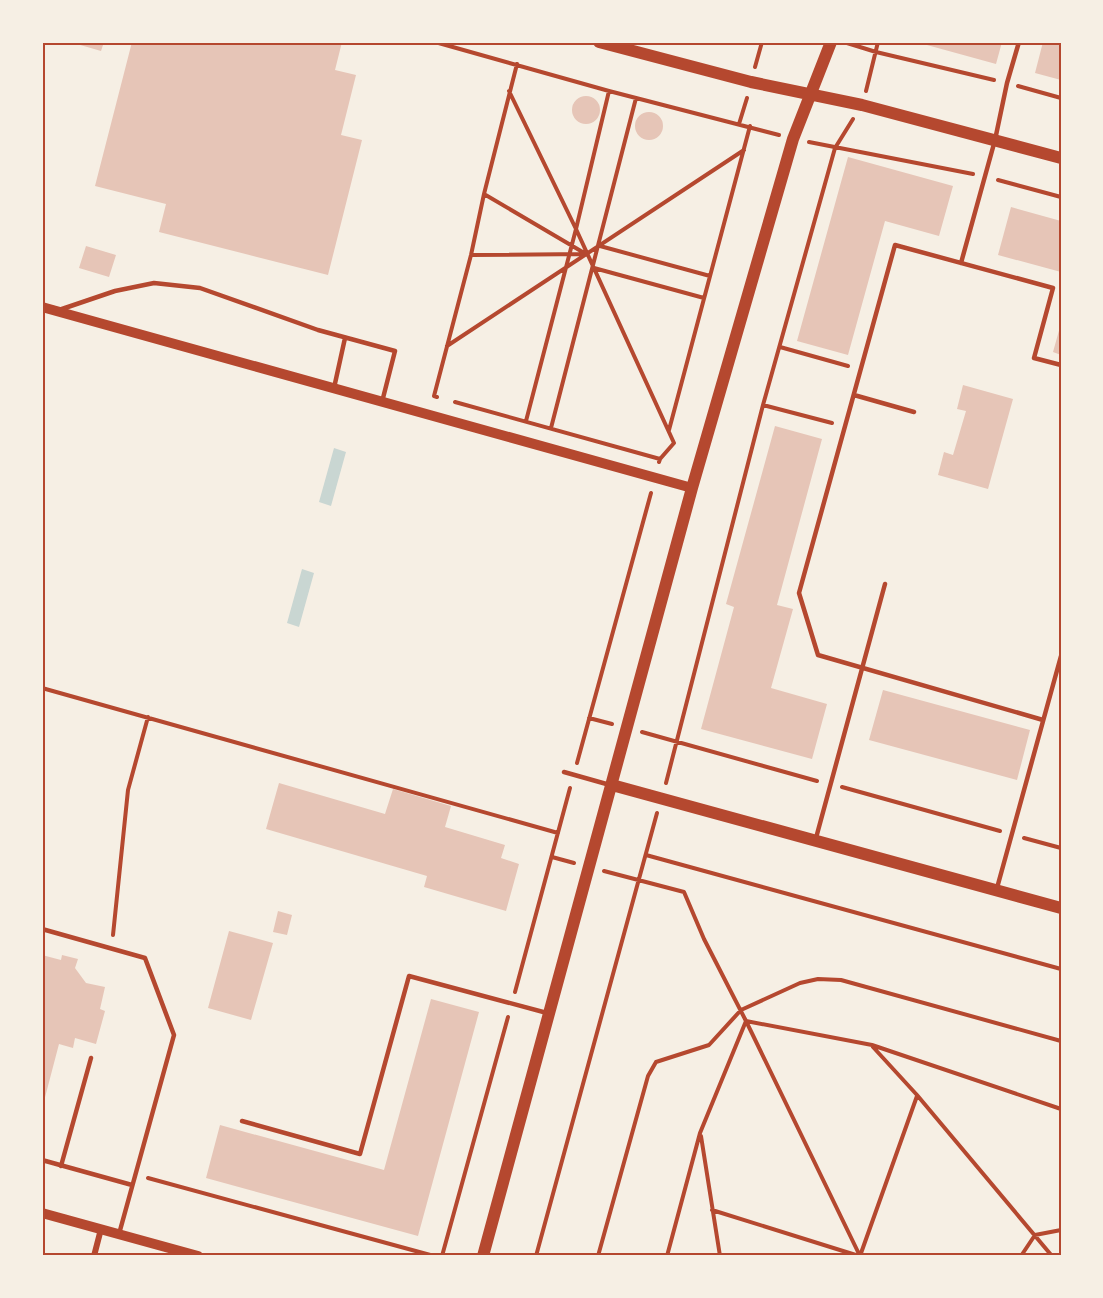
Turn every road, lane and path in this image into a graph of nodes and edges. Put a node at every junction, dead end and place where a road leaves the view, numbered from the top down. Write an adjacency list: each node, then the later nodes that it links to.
1 (435, 42): 8 (path)
2 (599, 42): 12 (main road)
3 (831, 42): 12 (main road)
4 (844, 42): 7 (path)
5 (878, 42): 7 (path)
6 (1019, 42): 9 (lane)
7 (876, 52): 9 (path); 15 (path)
8 (517, 64): 10 (path); 11 (path)
9 (1007, 83): 14 (path); 18 (lane)
10 (509, 91): 23 (path); 25 (path)
11 (609, 91): 13 (path); 25 (path)
12 (810, 95): 15 (main road); 17 (main road)
13 (636, 98): 16 (path); 27 (path)
14 (1061, 98)
15 (862, 105): 18 (main road); 19 (path)
16 (750, 126): 17 (path); 20 (path)
17 (793, 139): 19 (path); 54 (main road)
18 (995, 140): 21 (main road); 22 (lane)
19 (835, 148): 22 (path); 40 (path)
20 (744, 150): 27 (path); 34 (path)
21 (1061, 158)
22 (985, 176): 24 (path); 31 (lane)
23 (484, 194): 26 (path); 30 (path)
24 (1061, 197)
25 (576, 230): 26 (path); 29 (path)
26 (572, 245): 28 (path); 29 (path)
27 (599, 246): 29 (path); 32 (path); 34 (path)
28 (569, 254): 29 (path); 30 (path); 33 (path)
29 (587, 254): 32 (path); 33 (path)
30 (471, 255): 39 (path)
31 (961, 263): 41 (lane); 42 (lane)
32 (593, 267): 35 (path); 50 (path); 51 (path)
33 (566, 268): 39 (path); 48 (path)
34 (710, 276): 35 (path)
35 (704, 298): 51 (path)
36 (42, 307): 37 (street)
37 (57, 311): 38 (lane); 43 (street)
38 (345, 338): 43 (lane); 45 (lane)
39 (446, 347): 48 (path)
40 (780, 347): 42 (path); 46 (path)
41 (1061, 365)
42 (861, 370): 44 (lane)
43 (334, 388): 45 (street)
44 (854, 395): 47 (lane); 49 (lane)
45 (382, 402): 53 (street)
46 (763, 405): 49 (path); 62 (path)
47 (914, 412)
48 (526, 421): 50 (path)
49 (845, 427): 57 (lane)
50 (551, 428): 52 (path)
51 (668, 431): 52 (path)
52 (660, 459): 53 (path)
53 (655, 477): 54 (street); 64 (path)
54 (692, 488): 66 (main road)
55 (885, 584): 57 (lane)
56 (1061, 656): 58 (lane)
57 (862, 668): 61 (lane); 65 (lane)
58 (1059, 670): 61 (lane)
59 (42, 688): 60 (path)
60 (148, 717): 68 (path); 79 (path)
61 (1043, 720): 69 (lane)
62 (677, 742): 65 (path); 67 (path)
63 (564, 772): 64 (lane)
64 (574, 775): 66 (lane); 68 (path)
65 (830, 784): 69 (path); 70 (lane)
66 (612, 785): 67 (main road); 74 (main road)
67 (661, 799): 70 (main road); 72 (path)
68 (558, 833): 73 (path)
69 (1012, 834): 71 (path); 76 (lane)
70 (815, 841): 76 (main road)
71 (1061, 848)
72 (646, 855): 75 (path); 80 (path)
73 (552, 856): 74 (path); 81 (path)
74 (589, 867): 75 (path); 83 (main road)
75 (639, 880): 82 (path); 107 (path)
76 (997, 891): 77 (main road)
77 (1061, 908)
78 (42, 929): 79 (lane)
79 (111, 949): 94 (lane)
80 (1061, 969)
81 (511, 1004): 83 (lane); 90 (lane); 105 (path)
82 (741, 1010): 84 (path); 85 (path); 108 (path)
83 (549, 1014): 106 (main road)
84 (746, 1021): 86 (path); 88 (path); 91 (path)
85 (1061, 1041)
86 (872, 1046): 88 (path); 89 (path)
87 (91, 1058): 93 (lane)
88 (917, 1095): 101 (path)
89 (1061, 1109)
90 (242, 1121)
91 (700, 1133): 96 (path); 109 (path)
92 (42, 1160): 93 (lane)
93 (61, 1166): 95 (lane)
94 (135, 1175): 95 (lane); 104 (path)
95 (132, 1185): 100 (lane)
96 (712, 1210): 110 (path); 111 (path)
97 (42, 1213): 98 (street)
98 (101, 1229): 100 (street); 102 (street)
99 (1061, 1230): 101 (path)
100 (119, 1234): 103 (street)
101 (1035, 1235): 112 (path); 113 (path)
102 (94, 1256)
103 (198, 1256)
104 (434, 1256)
105 (442, 1256)
106 (483, 1256)
107 (536, 1256)
108 (598, 1256)
109 (667, 1256)
110 (720, 1256)
111 (860, 1256)
112 (1021, 1256)
113 (1052, 1256)

